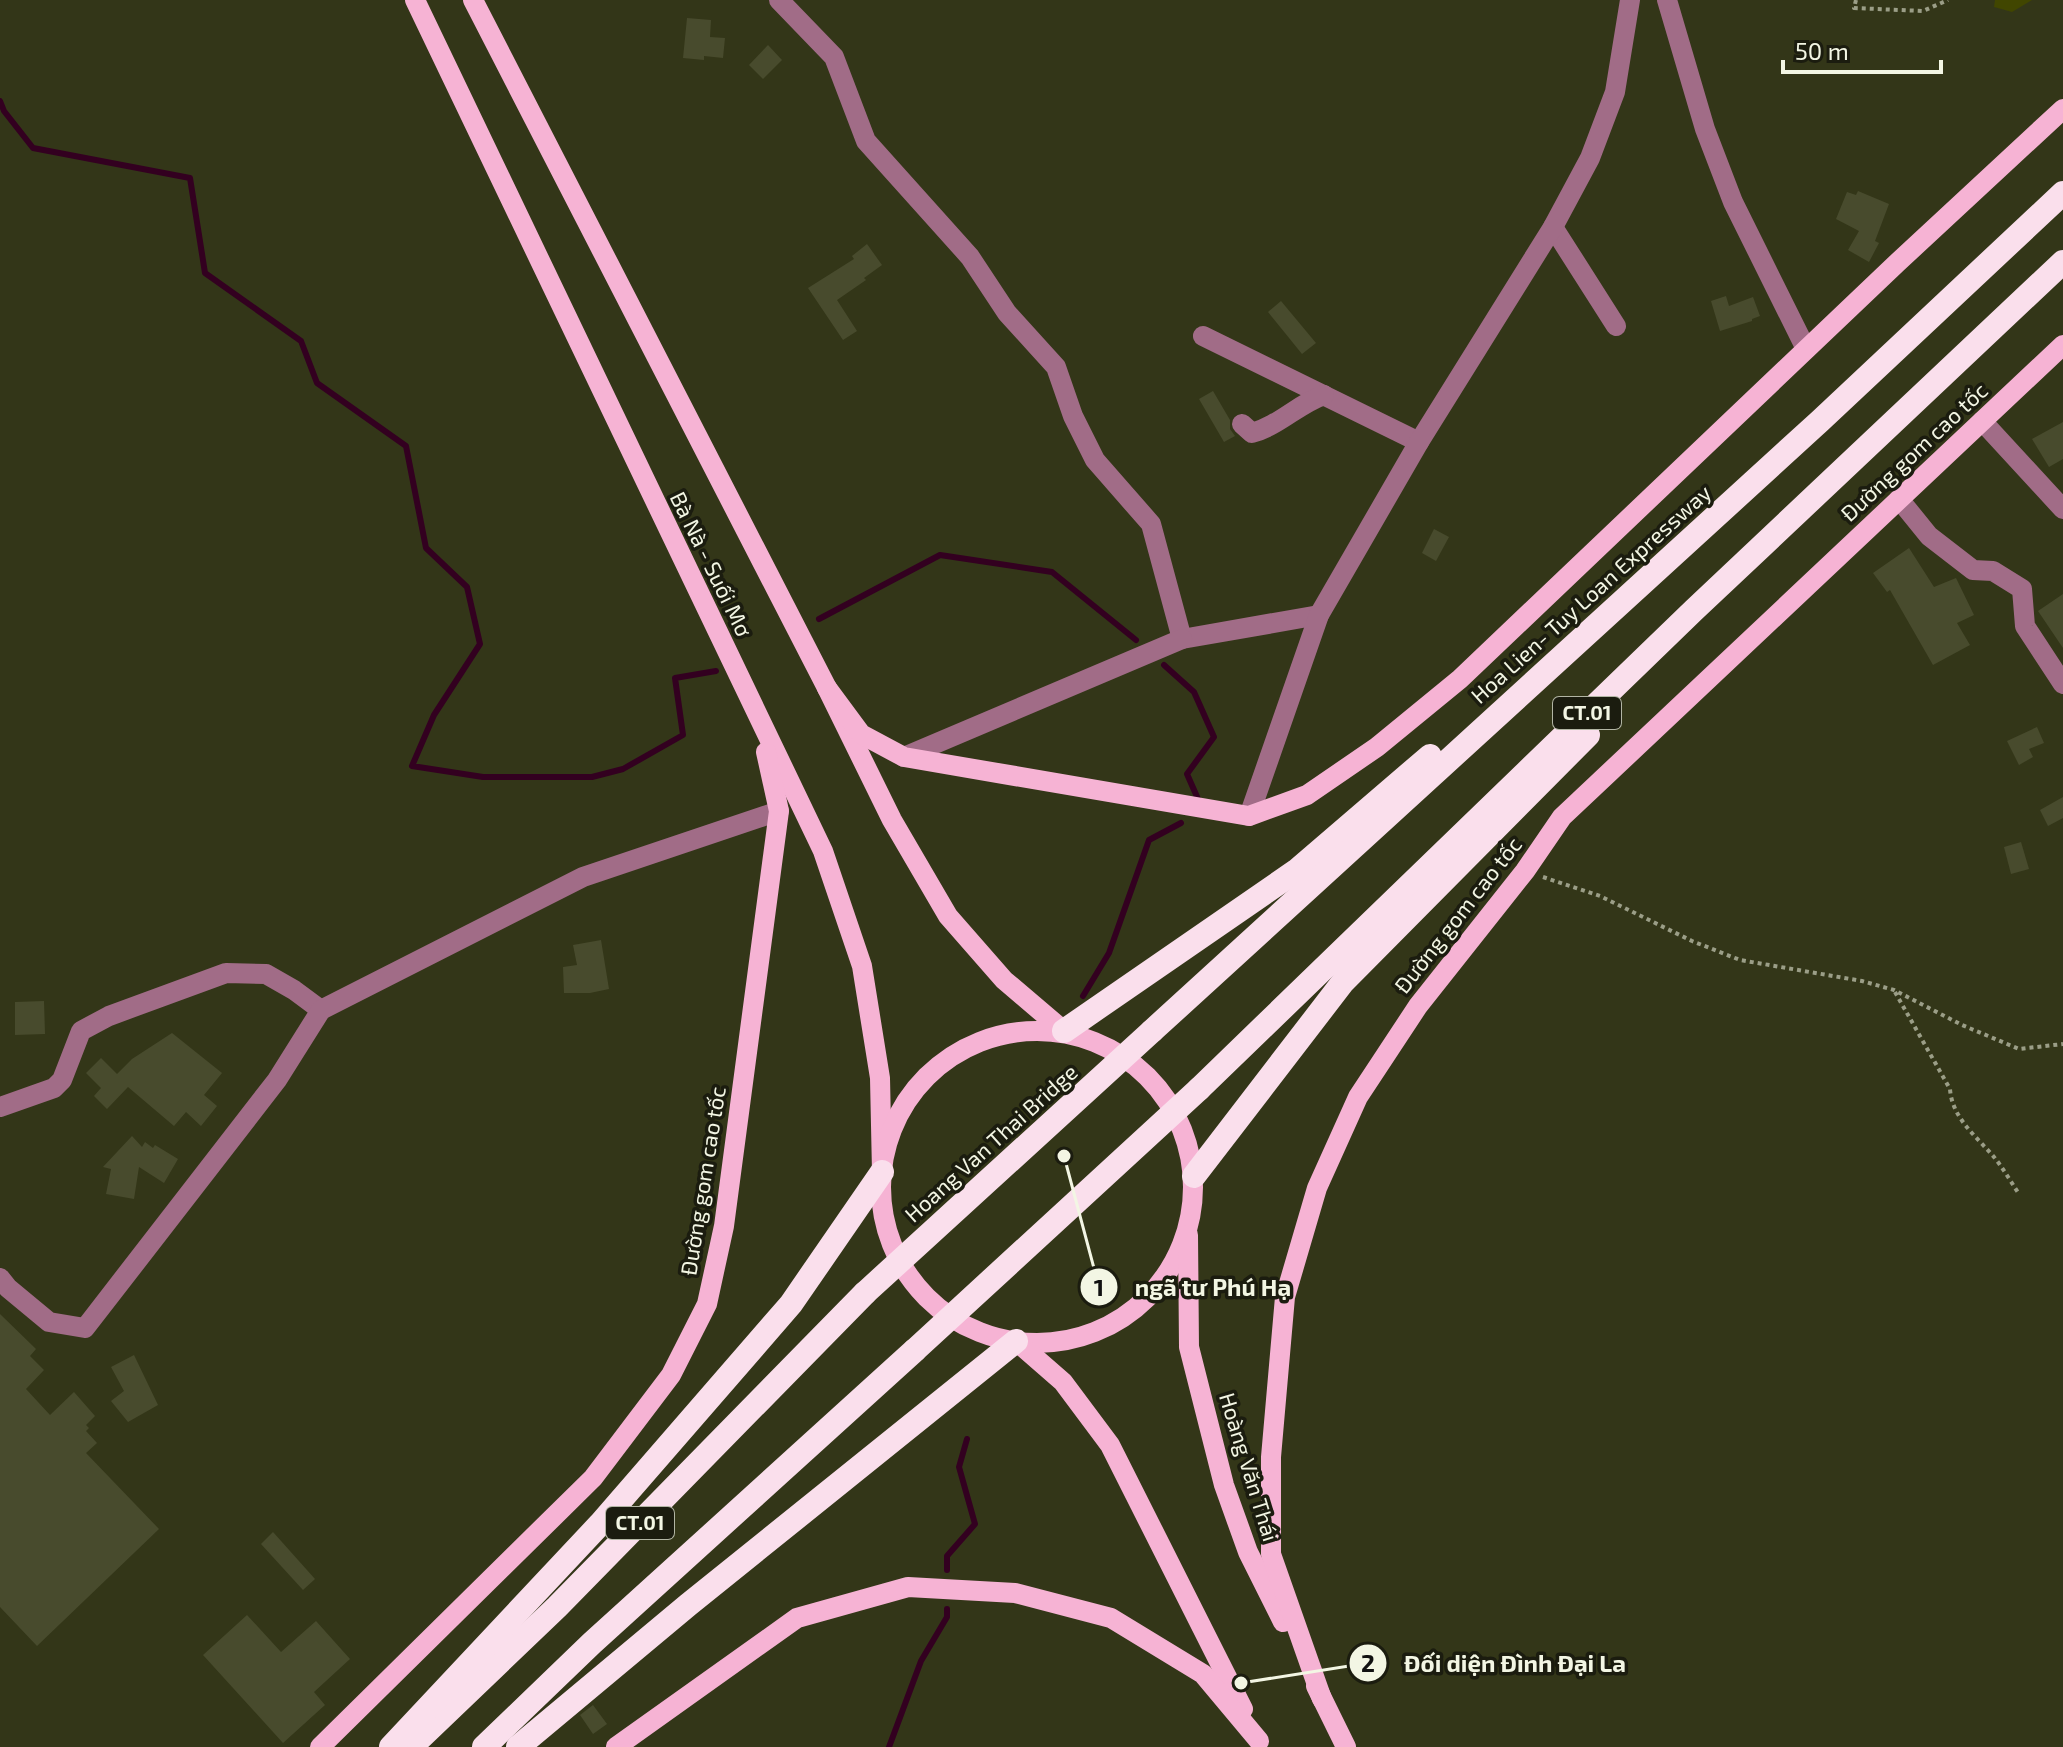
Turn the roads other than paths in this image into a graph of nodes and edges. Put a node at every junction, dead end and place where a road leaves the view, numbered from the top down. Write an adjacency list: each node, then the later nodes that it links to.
1 (415, 0): 26 (main road, Bà Nà - Suối Mơ)
2 (473, 0): 25 (main road, Bà Nà - Suối Mơ)
3 (779, 0): 23 (street)
4 (1630, 0): 8 (street)
5 (1667, 0): 14 (street)
6 (2063, 109): 14 (main road)
7 (2063, 193): 16 (highway, Hoa Lien- Tuy Loan Expressway / CT.01)
8 (1553, 227): 10 (street); 19 (street)
9 (2063, 262): 12 (highway, CT.01)
10 (1616, 326)
11 (1203, 336): 15 (street)
12 (1978, 341): 35 (highway); 44 (highway, CT.01, bridge)
13 (2063, 345): 17 (main road, Đường gom cao tốc)
14 (1806, 349): 29 (main road)
15 (1324, 395): 18 (street); 19 (street)
16 (1820, 421): 31 (highway); 32 (highway, Hoa Lien- Tuy Loan Expressway / CT.01)
17 (1982, 421): 20 (main road, Đường gom cao tốc); 21 (street)
18 (1242, 424)
19 (1419, 442): 22 (street)
20 (1899, 499): 24 (street); 39 (main road, Đường gom cao tốc)
21 (2063, 509)
22 (1319, 615): 23 (street); 29 (street)
23 (1182, 639): 27 (street)
24 (2063, 684)
25 (827, 688): 27 (main road); 31 (main road, Bà Nà - Suối Mơ)
26 (757, 717): 28 (main road, Đường gom cao tốc); 34 (main road, Bà Nà - Suối Mơ)
27 (904, 757): 29 (main road)
28 (779, 811): 30 (street); 41 (main road, Đường gom cao tốc)
29 (1249, 816)
30 (321, 1010): 33 (street); 37 (street)
31 (1064, 1031): 34 (main road); 35 (main road)
32 (1152, 1031): 43 (highway, Hoang Van Thai Bridge / CT.01, bridge)
33 (0, 1107)
34 (882, 1172): 38 (main road, Bà Nà - Suối Mơ); 42 (highway)
35 (1194, 1176): 36 (main road)
36 (1188, 1228): 38 (main road); 39 (main road, Hoàng Văn Thái)
37 (0, 1278)
38 (1016, 1341): 40 (main road); 45 (highway)
39 (1322, 1699): 47 (main road, Hoàng Văn Thái)
40 (1260, 1744): 46 (main road)
41 (320, 1747)
42 (391, 1747)
43 (411, 1747)
44 (484, 1747)
45 (518, 1747)
46 (616, 1747)
47 (1346, 1747)

